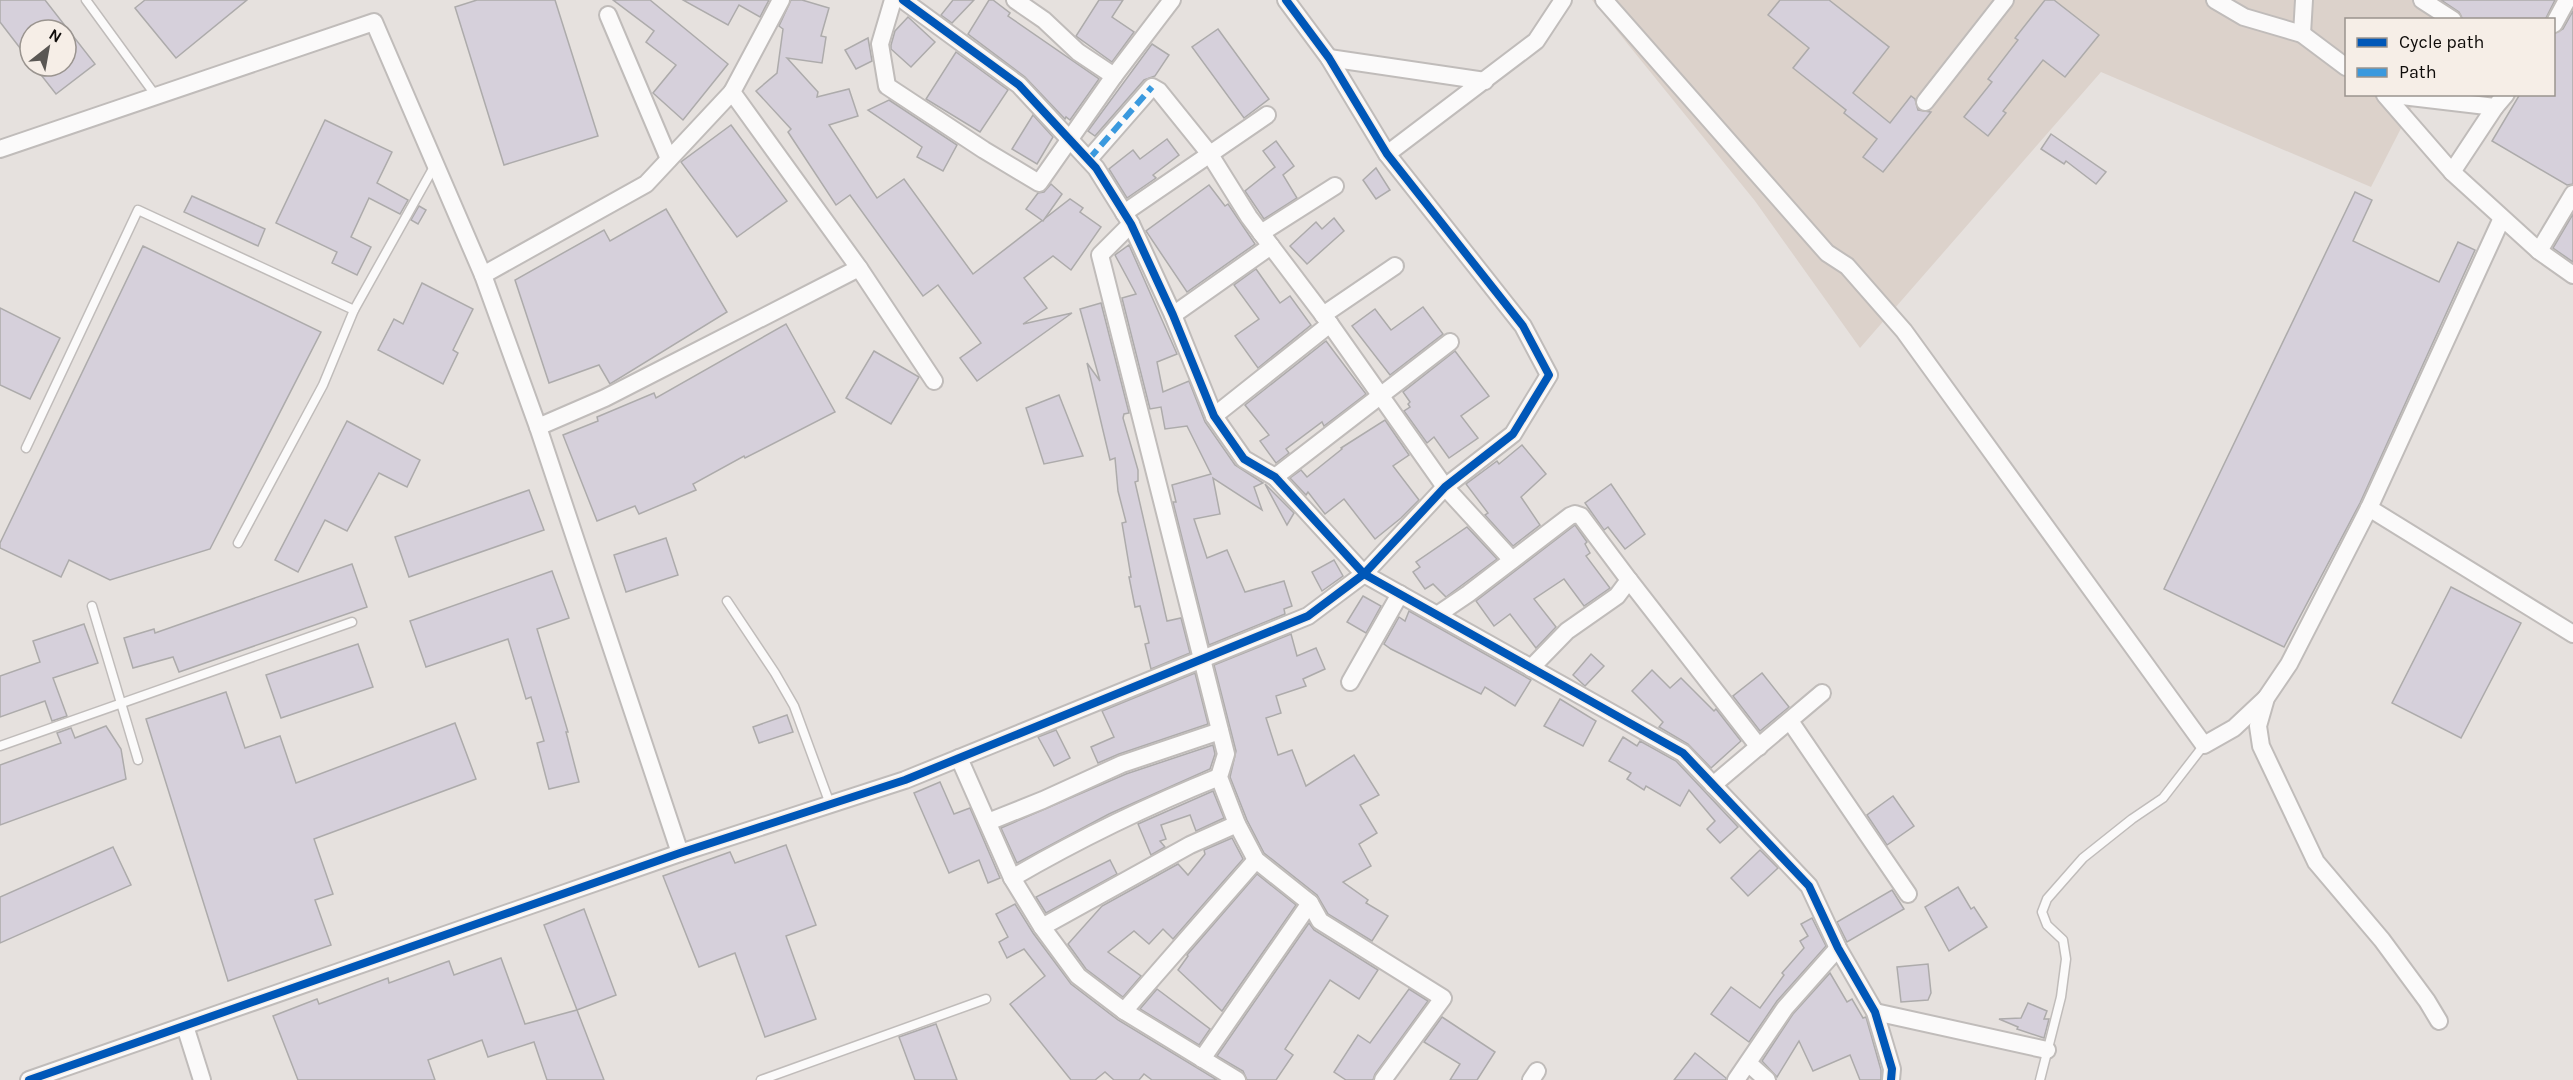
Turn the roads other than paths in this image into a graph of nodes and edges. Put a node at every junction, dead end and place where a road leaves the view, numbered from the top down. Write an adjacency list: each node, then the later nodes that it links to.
1 (86, 0): 24 (lane)
2 (781, 0): 23 (street)
3 (893, 0): 30 (street)
4 (903, 0): 30 (street)
5 (1016, 0): 21 (street)
6 (1172, 0): 21 (street)
7 (1286, 0): 19 (street)
8 (1563, 0): 22 (street)
9 (1604, 0): 79 (street)
10 (2005, 0): 28 (street)
11 (2215, 0): 18 (street)
12 (2304, 0): 18 (street)
13 (2422, 0): 16 (street)
14 (2567, 0): 17 (street)
15 (608, 15): 34 (street)
16 (2450, 18)
17 (2555, 21)
18 (2302, 34): 20 (street)
19 (1329, 58): 22 (street); 33 (street)
20 (2345, 66)
21 (1114, 76): 30 (street)
22 (1485, 81): 33 (street)
23 (732, 92): 34 (street); 45 (street)
24 (156, 96): 31 (street); 36 (street)
25 (2386, 96): 37 (street)
26 (2404, 96): 27 (street)
27 (2500, 101): 37 (street)
28 (1925, 102)
29 (1267, 116): 32 (street)
30 (1071, 138): 35 (street)
31 (0, 149)
32 (1209, 153): 35 (street); 40 (street); 42 (street)
33 (1387, 154): 58 (street)
34 (669, 159): 46 (street)
35 (1089, 159): 40 (street)
36 (435, 165): 46 (street); 48 (lane)
37 (2452, 172): 41 (street)
38 (1335, 186): 42 (street)
39 (2573, 194): 43 (street)
40 (1127, 218): 49 (street); 70 (street)
41 (2502, 218): 43 (street); 59 (street)
42 (1266, 240): 49 (street); 50 (street)
43 (2539, 251): 47 (street)
44 (1395, 266): 50 (street)
45 (859, 268): 52 (street); 55 (street)
46 (483, 275): 55 (street)
47 (2573, 275)
48 (354, 310): 56 (lane); 60 (lane)
49 (1173, 315): 54 (street)
50 (1326, 319): 53 (street); 54 (street)
51 (1450, 342): 53 (street)
52 (934, 381)
53 (1379, 396): 57 (street); 58 (street)
54 (1214, 416): 57 (street)
55 (538, 427): 88 (street)
56 (26, 448)
57 (1275, 477): 62 (street)
58 (1445, 487): 61 (street); 62 (street)
59 (2369, 508): 69 (street); 74 (street)
60 (238, 543)
61 (1512, 560): 63 (street); 67 (street)
62 (1364, 574): 64 (street); 70 (street)
63 (1629, 580): 71 (street); 80 (street)
64 (1400, 594): 67 (street); 72 (street)
65 (727, 601): 85 (lane)
66 (92, 606): 75 (lane)
67 (1437, 615): 71 (street)
68 (352, 622): 75 (lane)
69 (2573, 634)
70 (1201, 660): 77 (street); 81 (street)
71 (1531, 668): 84 (street)
72 (1350, 682)
73 (1822, 693): 76 (street)
74 (2266, 698): 79 (street); 98 (street)
75 (121, 704): 78 (lane); 82 (lane)
76 (1790, 721): 80 (street); 91 (street)
77 (1220, 731): 83 (street); 86 (street)
78 (0, 746)
79 (2205, 746): 100 (lane)
80 (1759, 747): 84 (street)
81 (958, 758): 85 (street); 86 (street)
82 (138, 760)
83 (1219, 777): 87 (street); 90 (street)
84 (1713, 785): 94 (street)
85 (830, 804): 88 (street)
86 (988, 822): 90 (street)
87 (1237, 824): 89 (street); 93 (street)
88 (680, 853): 99 (street)
89 (1256, 860): 92 (street); 96 (street)
90 (1012, 878): 93 (street)
91 (1908, 894)
92 (1310, 903): 101 (street); 107 (street)
93 (1042, 927): 96 (street)
94 (1838, 948): 97 (street); 102 (street)
95 (986, 999): 105 (lane)
96 (1124, 1011): 101 (street)
97 (1875, 1012): 100 (street); 110 (street)
98 (2439, 1020)
99 (185, 1026): 103 (street); 104 (street)
100 (2047, 1050): 111 (lane)
101 (1202, 1059): 106 (street)
102 (1748, 1063): 108 (street); 109 (street)
103 (29, 1080)
104 (202, 1080)
105 (761, 1080)
106 (1237, 1080)
107 (1383, 1080)
108 (1736, 1080)
109 (1767, 1080)
110 (1891, 1080)
111 (2040, 1080)

